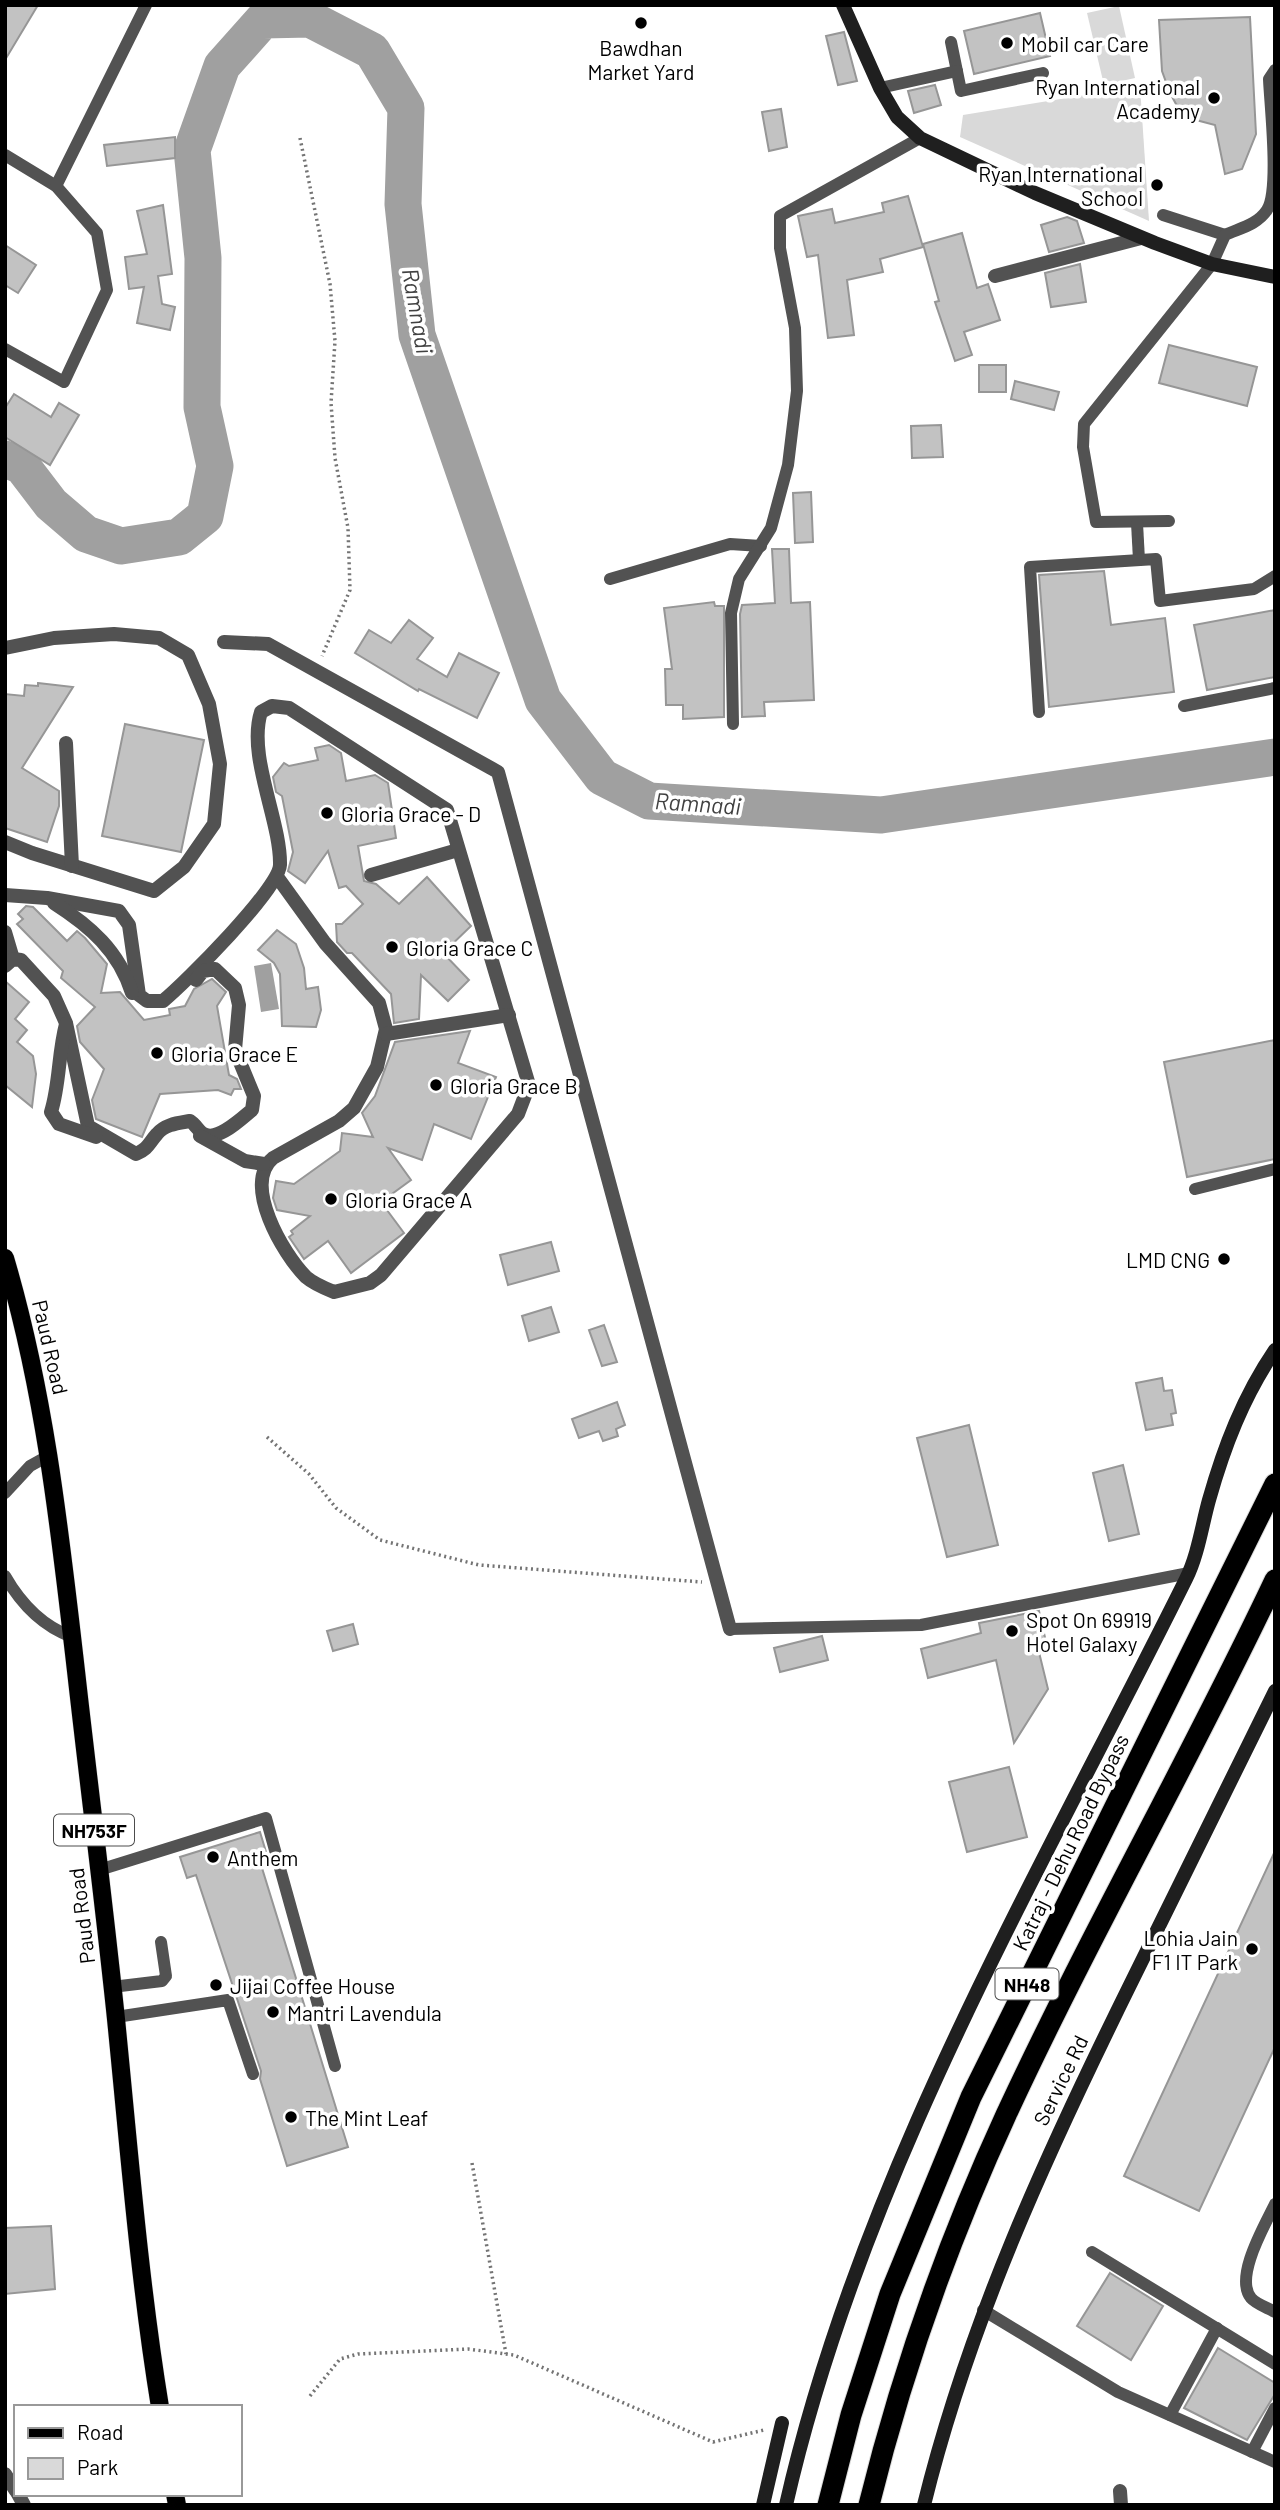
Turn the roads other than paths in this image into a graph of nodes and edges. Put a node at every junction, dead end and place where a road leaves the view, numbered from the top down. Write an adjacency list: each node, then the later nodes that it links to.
1 (146, 5): 10 (lane)
2 (843, 5): 7 (street)
3 (951, 42): 5 (lane)
4 (1275, 70): 12 (lane)
5 (957, 71): 6 (lane); 7 (lane)
6 (1043, 73)
7 (880, 88): 8 (street)
8 (920, 138): 13 (street); 20 (lane)
9 (5, 155): 10 (lane)
10 (55, 186): 17 (lane)
11 (1163, 215): 12 (lane)
12 (1225, 235): 14 (lane)
13 (1141, 237): 14 (street); 15 (street)
14 (1212, 264): 16 (street); 19 (lane)
15 (995, 276)
16 (1275, 277)
17 (5, 349)
18 (1169, 521): 19 (lane)
19 (1138, 523): 21 (lane)
20 (761, 546): 23 (lane); 29 (lane)
21 (1139, 560): 22 (lane); 28 (lane)
22 (1275, 576)
23 (611, 579)
24 (224, 642): 54 (street)
25 (5, 648): 33 (street)
26 (1275, 688): 27 (lane)
27 (1184, 706)
28 (1039, 712)
29 (733, 724)
30 (66, 743): 33 (street)
31 (5, 842): 33 (street)
32 (458, 850): 34 (street); 35 (street); 40 (street)
33 (72, 866)
34 (371, 876)
35 (278, 878): 37 (street); 42 (street)
36 (5, 895): 37 (street)
37 (47, 898): 41 (street)
38 (5, 932): 39 (street)
39 (9, 963): 41 (street)
40 (509, 1015): 42 (street); 43 (street)
41 (66, 1023): 43 (street)
42 (386, 1034): 43 (street)
43 (264, 1164)
44 (1275, 1169): 45 (lane)
45 (1195, 1189)
46 (5, 1258): 48 (main road, Paud Road / NH753F)
47 (1275, 1350): 51 (street)
48 (48, 1457): 50 (lane); 55 (main road, Paud Road / NH753F)
49 (1275, 1484): 77 (highway, Katraj - Dehu Road Bypass / NH48)
50 (5, 1493)
51 (1189, 1573): 54 (lane); 76 (street)
52 (5, 1576): 55 (lane)
53 (1275, 1580): 78 (highway, NH48)
54 (730, 1629)
55 (72, 1637): 57 (main road, Paud Road / NH753F)
56 (1275, 1691): 65 (street, Service Rd)
57 (99, 1870): 59 (main road, Paud Road / NH753F); 61 (lane)
58 (161, 1942): 59 (lane)
59 (112, 1987): 60 (main road, Paud Road / NH753F)
60 (116, 2017): 62 (lane); 69 (main road, Paud Road / NH753F)
61 (335, 2066)
62 (253, 2074)
63 (1275, 2204): 66 (lane)
64 (1092, 2252): 67 (lane)
65 (984, 2310): 71 (lane); 79 (street, Service Rd)
66 (1275, 2312)
67 (1217, 2329): 68 (lane); 71 (lane)
68 (1275, 2364)
69 (160, 2405)
70 (1275, 2408): 73 (lane)
71 (1170, 2415): 73 (lane)
72 (781, 2428): 75 (street)
73 (1252, 2452): 74 (lane)
74 (1275, 2462)
75 (763, 2505)
76 (786, 2505)
77 (828, 2505)
78 (869, 2505)
79 (924, 2505)

